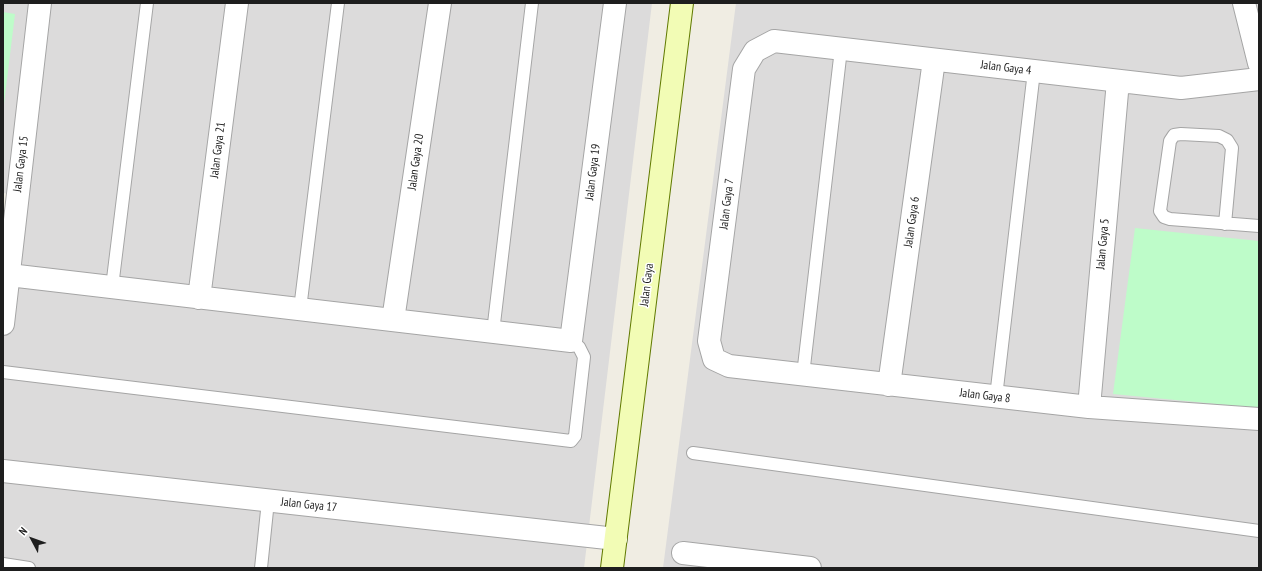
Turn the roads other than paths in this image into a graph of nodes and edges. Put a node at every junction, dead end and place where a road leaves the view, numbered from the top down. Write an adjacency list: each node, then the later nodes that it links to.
1 (147, 3): 20 (lane)
2 (237, 3): 21 (street, Jalan Gaya 21)
3 (338, 3): 22 (lane)
4 (440, 3): 23 (street, Jalan Gaya 20)
5 (532, 3): 25 (lane)
6 (615, 3): 26 (street, Jalan Gaya 19)
7 (682, 3): 38 (street, Jalan Gaya)
8 (1244, 3): 13 (street)
9 (36, 4): 19 (street, Jalan Gaya 15)
10 (841, 49): 11 (street, Jalan Gaya 4); 12 (street, Jalan Gaya 4); 29 (lane)
11 (755, 51): 27 (street, Jalan Gaya 7)
12 (934, 60): 14 (street, Jalan Gaya 4); 30 (street, Jalan Gaya 6)
13 (1259, 63)
14 (1034, 71): 16 (street, Jalan Gaya 4); 31 (lane)
15 (1259, 79): 16 (street, Jalan Gaya 4)
16 (1118, 81): 32 (street, Jalan Gaya 5)
17 (1226, 224): 17 (lane); 18 (lane)
18 (1259, 226)
19 (8, 275): 20 (street); 24 (street, Jalan Gaya 15)
20 (112, 287): 21 (street)
21 (199, 298): 22 (street)
22 (300, 309): 23 (street)
23 (393, 320): 25 (street)
24 (3, 324)
25 (493, 332): 26 (street)
26 (571, 341): 28 (lane)
27 (714, 359): 29 (street, Jalan Gaya 8)
28 (3, 372)
29 (803, 375): 30 (street, Jalan Gaya 8)
30 (889, 385): 31 (street, Jalan Gaya 8)
31 (996, 398): 32 (street, Jalan Gaya 8)
32 (1089, 407): 33 (street, Jalan Gaya 8)
33 (1259, 419)
34 (693, 453): 37 (lane)
35 (3, 471): 36 (street, Jalan Gaya 17)
36 (268, 500): 38 (street, Jalan Gaya 17); 42 (lane)
37 (1259, 531)
38 (616, 539): 43 (street, Jalan Gaya)
39 (683, 553): 44 (street)
40 (3, 564): 41 (lane)
41 (30, 568)
42 (261, 568)
43 (612, 568)
44 (810, 568)

